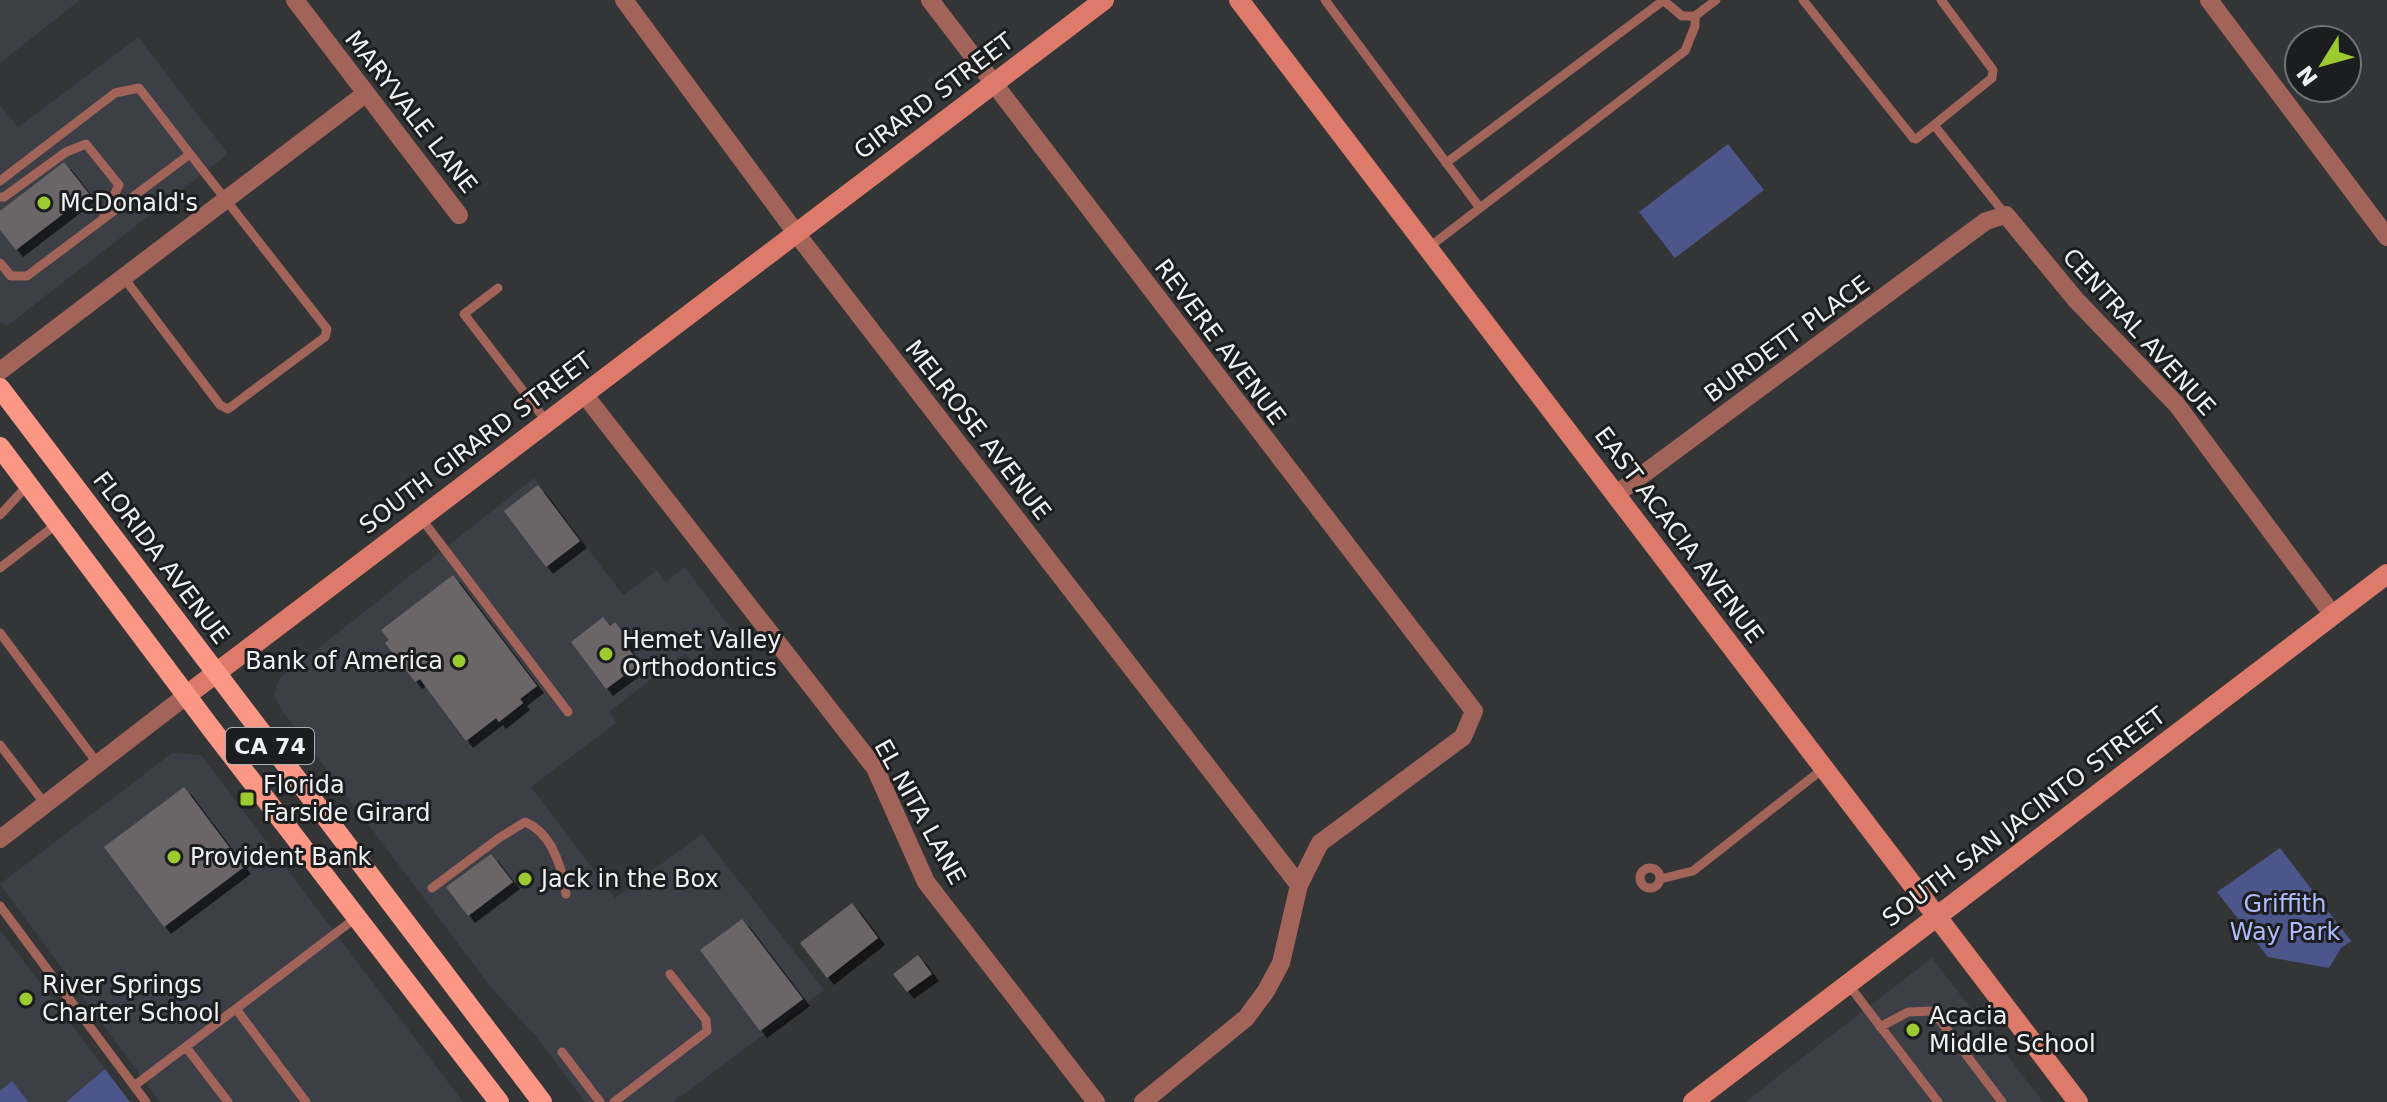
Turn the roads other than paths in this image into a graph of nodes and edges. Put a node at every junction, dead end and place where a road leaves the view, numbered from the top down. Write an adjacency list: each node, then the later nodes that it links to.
1 (295, 0): 14 (street, MARYVALE LANE)
2 (624, 0): 25 (street, MELROSE AVENUE)
3 (930, 0): 13 (street, REVERE AVENUE)
4 (1104, 0): 13 (street, GIRARD STREET)
5 (1239, 0): 27 (street, EAST ACACIA AVENUE)
6 (1325, 0): 17 (lane)
7 (1664, 0): 12 (lane); 17 (lane)
8 (1716, 0): 12 (lane)
9 (1803, 0): 15 (lane)
10 (1941, 0): 15 (lane)
11 (2209, 0): 26 (street)
12 (1695, 16): 21 (lane)
13 (993, 84): 25 (street, GIRARD STREET); 54 (street, REVERE AVENUE)
14 (365, 94): 20 (street); 22 (street, MARYVALE LANE)
15 (1934, 125): 23 (lane)
16 (190, 154): 18 (lane); 20 (lane); 24 (lane)
17 (1446, 163): 21 (lane)
18 (0, 181)
19 (0, 197): 24 (lane)
20 (225, 201): 29 (street); 29 (lane)
21 (1480, 208): 27 (lane)
22 (459, 215)
23 (2006, 215): 37 (street, BURDETT PLACE); 43 (street, CENTRAL AVENUE)
24 (103, 219): 28 (lane)
25 (796, 233): 33 (street, SOUTH GIRARD STREET); 54 (street, MELROSE AVENUE)
26 (2387, 237)
27 (1428, 248): 37 (street, EAST ACACIA AVENUE)
28 (0, 263)
29 (124, 278): 31 (street)
30 (498, 288): 34 (lane)
31 (0, 371)
32 (0, 388): 45 (main road, FLORIDA AVENUE / CA 74)
33 (584, 394): 34 (street, SOUTH GIRARD STREET); 74 (street, EL NITA LANE)
34 (547, 422): 39 (street, SOUTH GIRARD STREET)
35 (0, 447): 36 (main road, CA 74)
36 (28, 485): 38 (lane); 40 (main road, CA 74)
37 (1615, 495): 50 (street, EAST ACACIA AVENUE)
38 (0, 515)
39 (421, 518): 45 (street, SOUTH GIRARD STREET); 47 (lane)
40 (58, 523): 41 (lane); 46 (main road, CA 74)
41 (0, 568)
42 (2387, 574): 43 (street, SOUTH SAN JACINTO STREET)
43 (2333, 615): 59 (street, SOUTH SAN JACINTO STREET)
44 (0, 633): 49 (lane)
45 (215, 674): 46 (street, SOUTH GIRARD STREET); 71 (main road, FLORIDA AVENUE / CA 74)
46 (187, 695): 49 (street); 58 (main road, CA 74)
47 (568, 712)
48 (0, 745): 51 (lane)
49 (98, 764): 51 (street)
50 (1824, 768): 53 (lane); 59 (street, EAST ACACIA AVENUE)
51 (45, 804): 52 (street)
52 (0, 839)
53 (1660, 879)
54 (1299, 885): 75 (street)
55 (432, 888): 56 (lane)
56 (566, 894)
57 (0, 906): 66 (lane)
58 (357, 917): 62 (lane); 70 (main road, CA 74)
59 (1937, 917): 61 (street, SOUTH SAN JACINTO STREET); 79 (street, EAST ACACIA AVENUE)
60 (670, 974): 73 (lane)
61 (1848, 984): 63 (lane); 76 (street, SOUTH SAN JACINTO STREET)
62 (236, 1009): 64 (lane); 69 (lane)
63 (1880, 1027): 77 (lane); 78 (lane)
64 (186, 1047): 66 (lane); 68 (lane)
65 (562, 1052): 72 (lane)
66 (134, 1086): 67 (lane)
67 (146, 1102)
68 (228, 1102)
69 (306, 1102)
70 (499, 1102)
71 (542, 1102)
72 (600, 1102)
73 (614, 1102)
74 (1096, 1102)
75 (1143, 1102)
76 (1693, 1102)
77 (1938, 1102)
78 (2002, 1102)
79 (2078, 1102)

